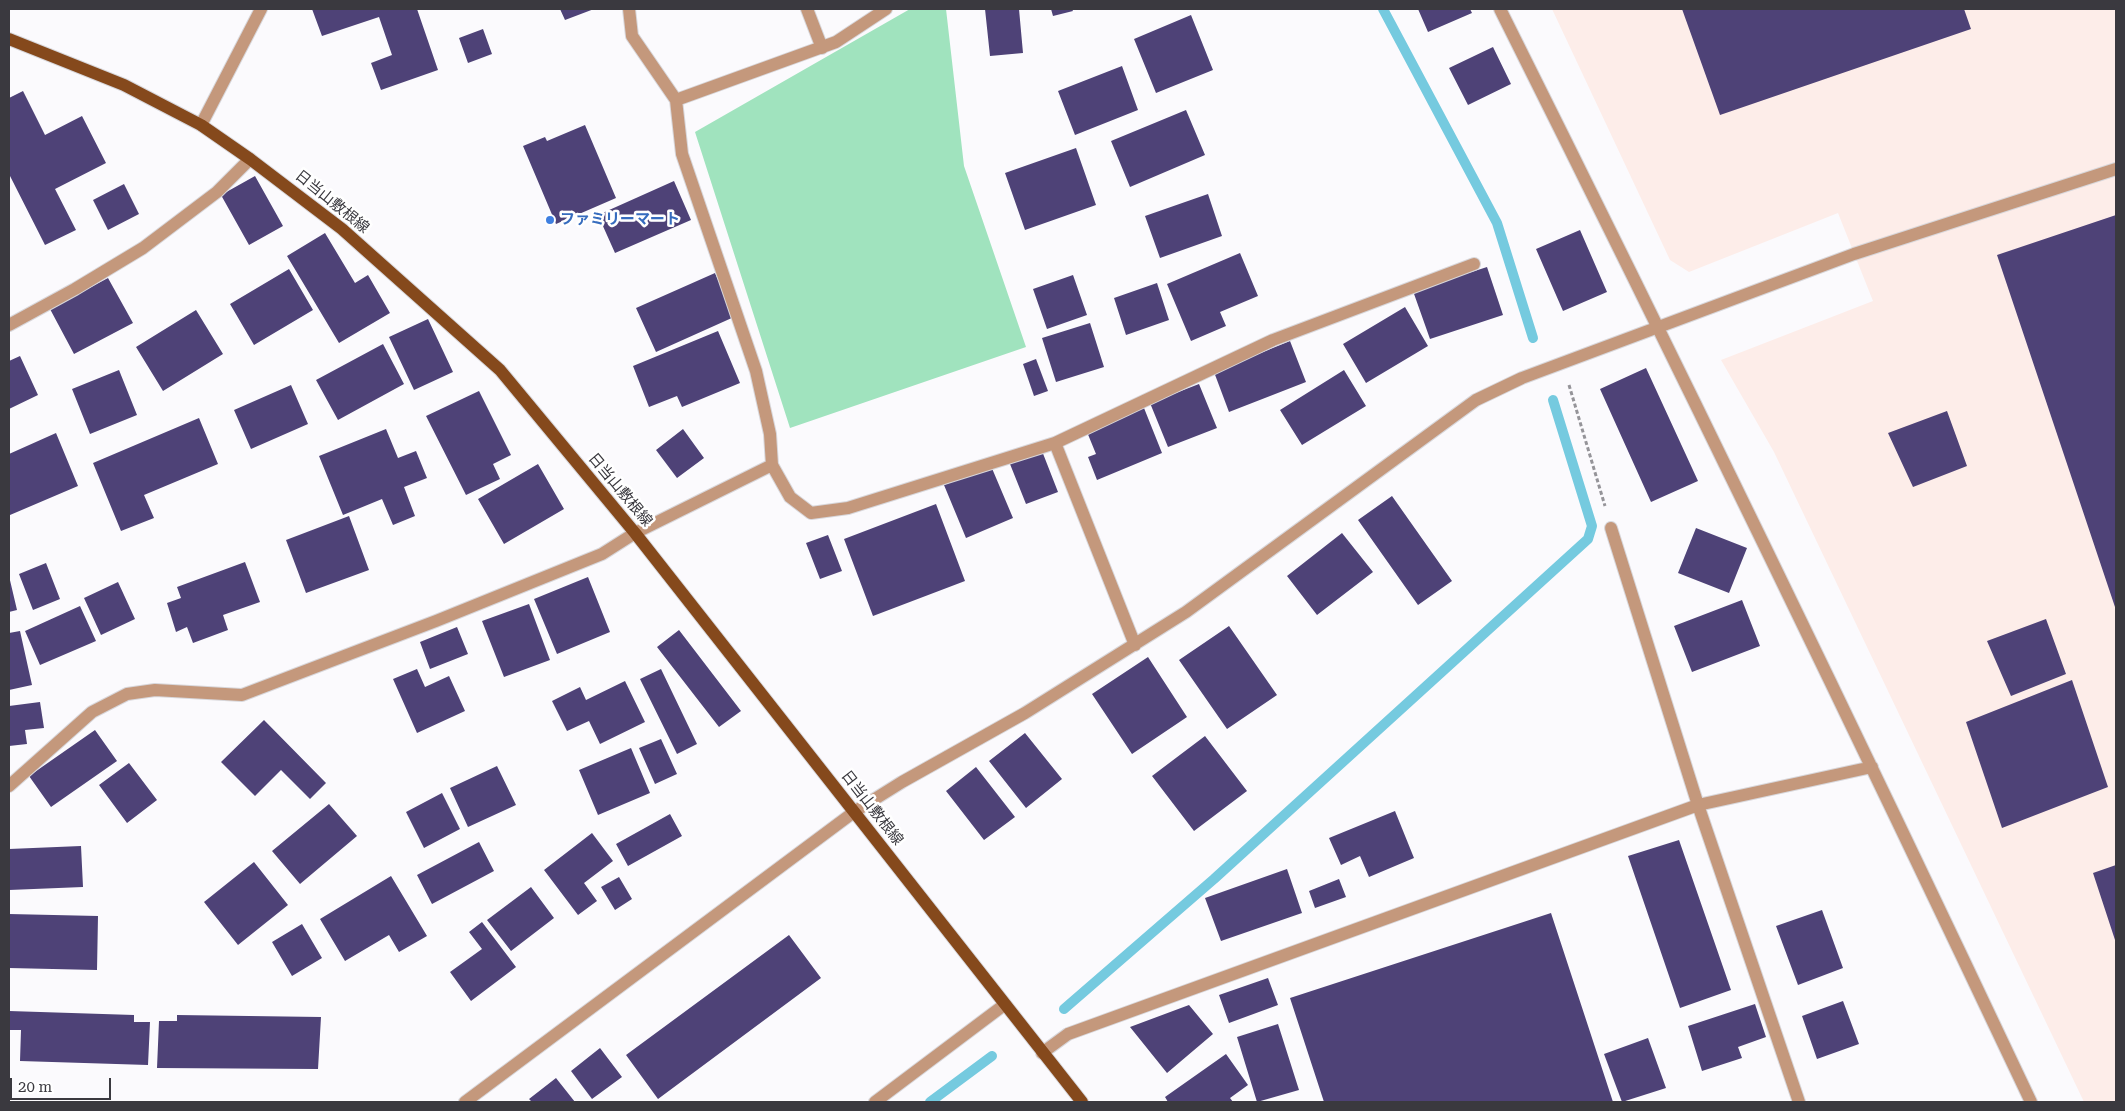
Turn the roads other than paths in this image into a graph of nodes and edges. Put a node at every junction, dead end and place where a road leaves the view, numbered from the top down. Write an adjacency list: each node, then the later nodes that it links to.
1 (261, 9): 9 (street)
2 (629, 9): 8 (street)
3 (807, 9): 7 (street)
4 (886, 9): 7 (street)
5 (1500, 9): 14 (street)
6 (9, 39): 9 (main road, 日当山敷根線)
7 (822, 48): 8 (street)
8 (676, 100): 16 (street)
9 (201, 125): 10 (main road, 日当山敷根線)
10 (250, 159): 13 (street); 18 (main road, 日当山敷根線)
11 (2116, 169): 14 (street)
12 (1474, 264): 15 (street)
13 (9, 325)
14 (1659, 326): 19 (street); 20 (street)
15 (1056, 443): 16 (street); 19 (street)
16 (772, 465): 18 (street)
17 (1611, 528): 22 (street)
18 (636, 533): 21 (street); 23 (main road, 日当山敷根線)
19 (1135, 645): 23 (street)
20 (1872, 766): 22 (street); 30 (street)
21 (9, 786)
22 (1698, 805): 25 (street); 29 (street)
23 (854, 812): 24 (main road, 日当山敷根線); 26 (street)
24 (1004, 1004): 25 (main road, 日当山敷根線); 27 (street)
25 (1042, 1053): 28 (main road, 日当山敷根線)
26 (465, 1102)
27 (875, 1102)
28 (1082, 1102)
29 (1799, 1102)
30 (2031, 1102)

